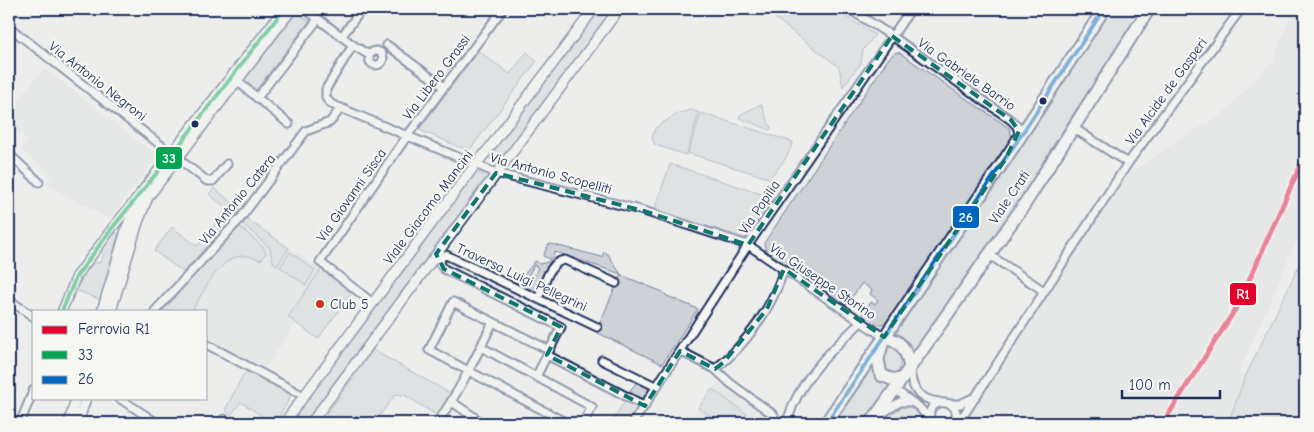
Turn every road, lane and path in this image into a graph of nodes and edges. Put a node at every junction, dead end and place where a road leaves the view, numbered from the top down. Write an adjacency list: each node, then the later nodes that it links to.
1 (284, 9): 29 (street)
2 (292, 9): 20 (street)
3 (304, 9): 13 (street)
4 (362, 9): 15 (street)
5 (503, 9): 21 (street, Via Libero Grassi)
6 (594, 9): 32 (street, Viale Giacomo Mancini)
7 (619, 9): 33 (street)
8 (849, 9): 16 (street, Via Gabriele Barrio)
9 (911, 9): 16 (street, Via Popilia)
10 (1104, 9): 27 (main road)
11 (1149, 9): 25 (main road, Viale Crati)
12 (1241, 9): 30 (street, Via Alcide de Gasperi)
13 (318, 19): 15 (street); 22 (street)
14 (9, 27): 29 (street, Via Antonio Negroni)
15 (342, 36): 17 (street)
16 (892, 36): 27 (street, Via Gabriele Barrio); 38 (street, Via Popilia)
17 (353, 45): 19 (street); 23 (street, Via Antonio Scopelliti)
18 (387, 45): 21 (street)
19 (369, 55)
20 (237, 81): 22 (street); 29 (street)
21 (444, 87): 26 (street, Via Libero Grassi)
22 (257, 98): 24 (street)
23 (341, 108): 26 (street, Via Antonio Scopelliti); 50 (street, Via Antonio Catera)
24 (289, 124)
25 (1072, 127): 30 (street); 39 (main road, Viale Crati)
26 (407, 136): 32 (street, Via Antonio Scopelliti); 46 (street, Via Giovanni Sisca)
27 (1020, 137): 55 (main road)
28 (9, 154): 34 (street)
29 (174, 157): 31 (street, Via Antonio Negroni); 35 (street)
30 (1128, 163): 43 (street, Via Alcide de Gasperi)
31 (227, 164)
32 (475, 165): 33 (street, Via Antonio Scopelliti); 46 (street, Viale Giacomo Mancini)
33 (496, 173): 38 (street, Via Antonio Scopelliti); 40 (street)
34 (39, 182)
35 (144, 195): 36 (street); 37 (street); 49 (street)
36 (113, 227): 37 (street); 47 (street)
37 (127, 227): 48 (street)
38 (748, 245): 41 (street, Via Giuseppe Storino); 58 (street, Via Popilia)
39 (988, 254): 43 (street); 61 (main road, Viale Crati)
40 (438, 255): 44 (street, Traversa Luigi Pellegrini); 59 (street); 86 (street)
41 (784, 269): 52 (street, Via Giuseppe Storino); 62 (street)
42 (616, 284): 44 (street)
43 (1044, 291): 67 (street, Via Alcide de Gasperi)
44 (538, 299): 54 (street, Traversa Luigi Pellegrini)
45 (9, 300): 51 (street)
46 (374, 303): 69 (street, Viale Giacomo Mancini)
47 (62, 310)
48 (102, 310)
49 (111, 310)
50 (156, 310)
51 (32, 316)
52 (862, 321): 55 (street, Via Giuseppe Storino); 92 (street)
53 (493, 322): 57 (street); 59 (street); 63 (street)
54 (597, 326)
55 (884, 337): 61 (main road); 65 (main road); 93 (main road)
56 (208, 345): 69 (street)
57 (481, 347): 63 (street); 64 (street)
58 (680, 351): 62 (street); 66 (street, Via Popilia)
59 (548, 353): 64 (street); 76 (street)
60 (602, 360): 66 (street)
61 (910, 367): 65 (main road, Viale Crati); 75 (street)
62 (715, 369): 78 (street)
63 (469, 370): 73 (street); 89 (street)
64 (536, 377): 90 (street)
65 (898, 385): 74 (street); 94 (main road, Viale Crati)
66 (657, 387): 76 (street, Via Popilia)
67 (978, 392): 75 (street); 95 (street, Via Alcide de Gasperi)
68 (32, 394): 80 (street)
69 (304, 396): 85 (street, Viale Giacomo Mancini)
70 (75, 400): 81 (street)
71 (85, 400): 82 (street)
72 (122, 400): 77 (street)
73 (452, 402): 87 (street); 88 (street)
74 (913, 403): 79 (street); 94 (street)
75 (946, 403): 79 (street); 95 (street)
76 (645, 406): 91 (street, Via Popilia)
77 (145, 415): 83 (street); 84 (street)
78 (774, 415)
79 (931, 422)
80 (20, 423)
81 (69, 423)
82 (78, 423)
83 (142, 423)
84 (157, 423)
85 (284, 423)
86 (311, 423)
87 (437, 423)
88 (483, 423)
89 (567, 423)
90 (582, 423)
91 (633, 423)
92 (787, 423)
93 (826, 423)
94 (871, 423)
95 (955, 423)

